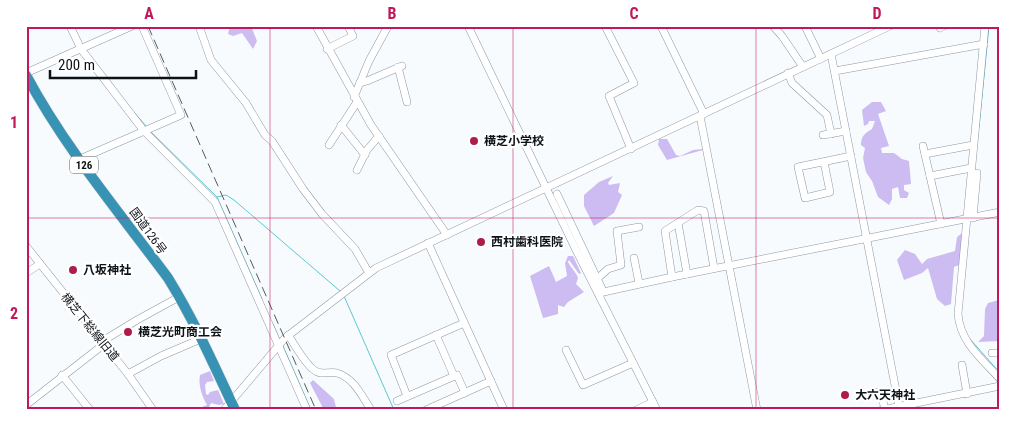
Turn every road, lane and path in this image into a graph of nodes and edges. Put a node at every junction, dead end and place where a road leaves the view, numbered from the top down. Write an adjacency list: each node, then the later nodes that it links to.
1 (70, 26): 18 (street)
2 (132, 26): 18 (street)
3 (142, 26): 31 (street)
4 (200, 26): 62 (street)
5 (348, 26): 19 (street)
6 (388, 26): 26 (street)
7 (468, 26): 46 (street)
8 (605, 26): 38 (street)
9 (660, 26): 29 (street)
10 (773, 26): 22 (street)
11 (805, 26): 21 (street)
12 (890, 26): 20 (street)
13 (939, 26): 14 (street)
14 (944, 26)
15 (985, 26): 17 (street)
16 (317, 27): 19 (street)
17 (984, 44): 23 (street); 37 (street)
18 (83, 48): 25 (street); 31 (street)
19 (327, 49): 27 (street)
20 (832, 54): 21 (street); 23 (street)
21 (821, 59): 22 (street)
22 (803, 66): 24 (street)
23 (835, 71): 32 (street)
24 (788, 73): 29 (street); 33 (street)
25 (26, 74): 41 (highway, 国道126号 / 126)
26 (360, 83): 27 (street); 28 (street)
27 (355, 99): 30 (street); 35 (street)
28 (407, 102)
29 (702, 115): 38 (street); 59 (street)
30 (342, 126): 36 (street); 39 (street)
31 (147, 130): 41 (street); 72 (street)
32 (846, 131): 33 (street); 40 (street)
33 (830, 134): 34 (street)
34 (822, 135)
35 (379, 136): 39 (street); 53 (street)
36 (329, 145)
37 (974, 145): 44 (street); 45 (street)
38 (631, 149): 46 (street)
39 (365, 155): 43 (street)
40 (851, 156): 42 (street); 54 (street)
41 (80, 159): 68 (highway, 国道126号 / 126)
42 (824, 162): 42 (street)
43 (357, 170)
44 (974, 170): 45 (street); 49 (street)
45 (930, 176): 51 (street)
46 (547, 189): 53 (street); 67 (street)
47 (557, 194): 65 (street)
48 (1000, 212): 49 (street)
49 (970, 218): 51 (street); 80 (street)
50 (678, 223): 60 (street); 63 (street); 64 (street)
51 (941, 224): 54 (street)
52 (639, 227): 65 (street)
53 (447, 235): 55 (street)
54 (868, 239): 59 (street); 90 (street)
55 (428, 243): 62 (street); 69 (street)
56 (26, 246): 58 (street, 横芝下総線旧道)
57 (634, 258): 66 (street)
58 (40, 264): 61 (street); 73 (street, 横芝下総線旧道)
59 (728, 266): 60 (street); 100 (street)
60 (714, 268): 63 (street)
61 (26, 273)
62 (369, 273): 72 (street)
63 (687, 274): 64 (street)
64 (672, 277): 66 (street)
65 (598, 278): 67 (street)
66 (639, 283): 67 (street)
67 (601, 292): 75 (street)
68 (179, 297): 71 (highway, 国道126号 / 126); 73 (street)
69 (464, 323): 70 (street); 81 (street)
70 (436, 335): 79 (street); 86 (street)
71 (203, 338): 77 (street); 91 (highway, 国道126号 / 126)
72 (282, 341): 91 (street); 94 (street); 95 (street)
73 (102, 343): 77 (street, 横芝下総線旧道); 78 (street)
74 (566, 350): 75 (street)
75 (633, 363): 88 (street)
76 (962, 365): 85 (street)
77 (128, 374): 93 (street, 横芝下総線旧道)
78 (62, 376): 89 (street); 92 (street)
79 (454, 376): 83 (street); 86 (street)
80 (1000, 379)
81 (490, 380): 83 (street); 97 (street)
82 (1000, 386): 85 (street)
83 (465, 392): 96 (street)
84 (875, 392): 101 (street)
85 (967, 394): 90 (street)
86 (407, 396): 87 (street)
87 (397, 400)
88 (653, 402): 98 (street); 99 (street)
89 (26, 405)
90 (899, 406): 101 (street)
91 (230, 407)
92 (90, 410)
93 (153, 410)
94 (307, 410)
95 (371, 410)
96 (426, 410)
97 (504, 410)
98 (636, 410)
99 (657, 410)
100 (757, 410)
101 (883, 410)

